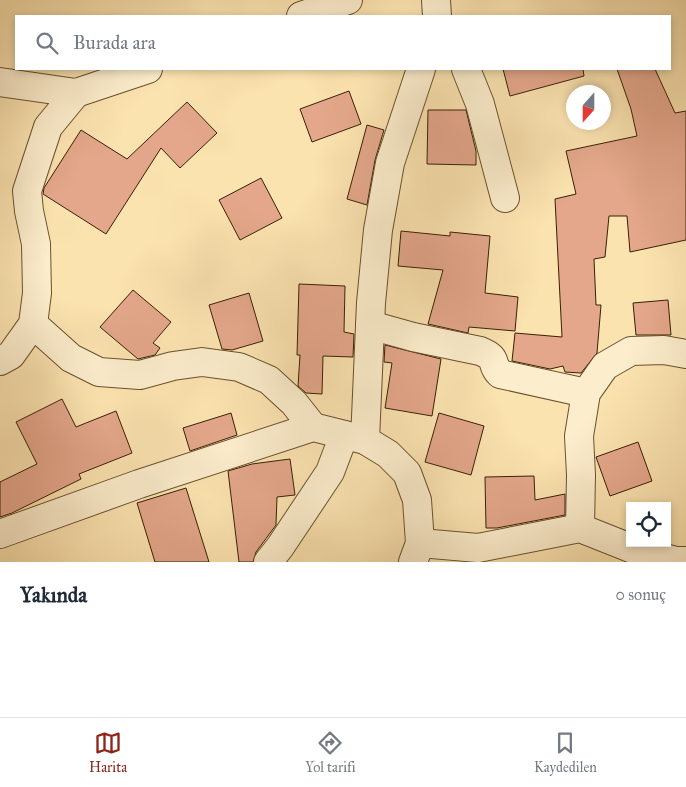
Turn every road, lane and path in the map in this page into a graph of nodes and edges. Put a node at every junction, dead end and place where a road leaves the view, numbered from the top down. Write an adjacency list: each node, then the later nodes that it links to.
1 (348, 0): 3 (street)
2 (436, 0): 4 (street)
3 (304, 15)
4 (437, 15)
5 (145, 70): 9 (street)
6 (422, 70): 12 (street)
7 (466, 70): 10 (street)
8 (0, 82): 9 (street)
9 (76, 93): 11 (street)
10 (504, 198)
11 (33, 324): 14 (street); 16 (street)
12 (370, 325): 15 (street); 17 (street)
13 (686, 354): 15 (street)
14 (0, 361)
15 (586, 393): 18 (street)
16 (313, 427): 17 (street); 19 (street)
17 (354, 437): 20 (street); 22 (street)
18 (580, 528): 20 (street); 21 (street)
19 (0, 534)
20 (416, 553)
21 (686, 561)
22 (268, 562)

